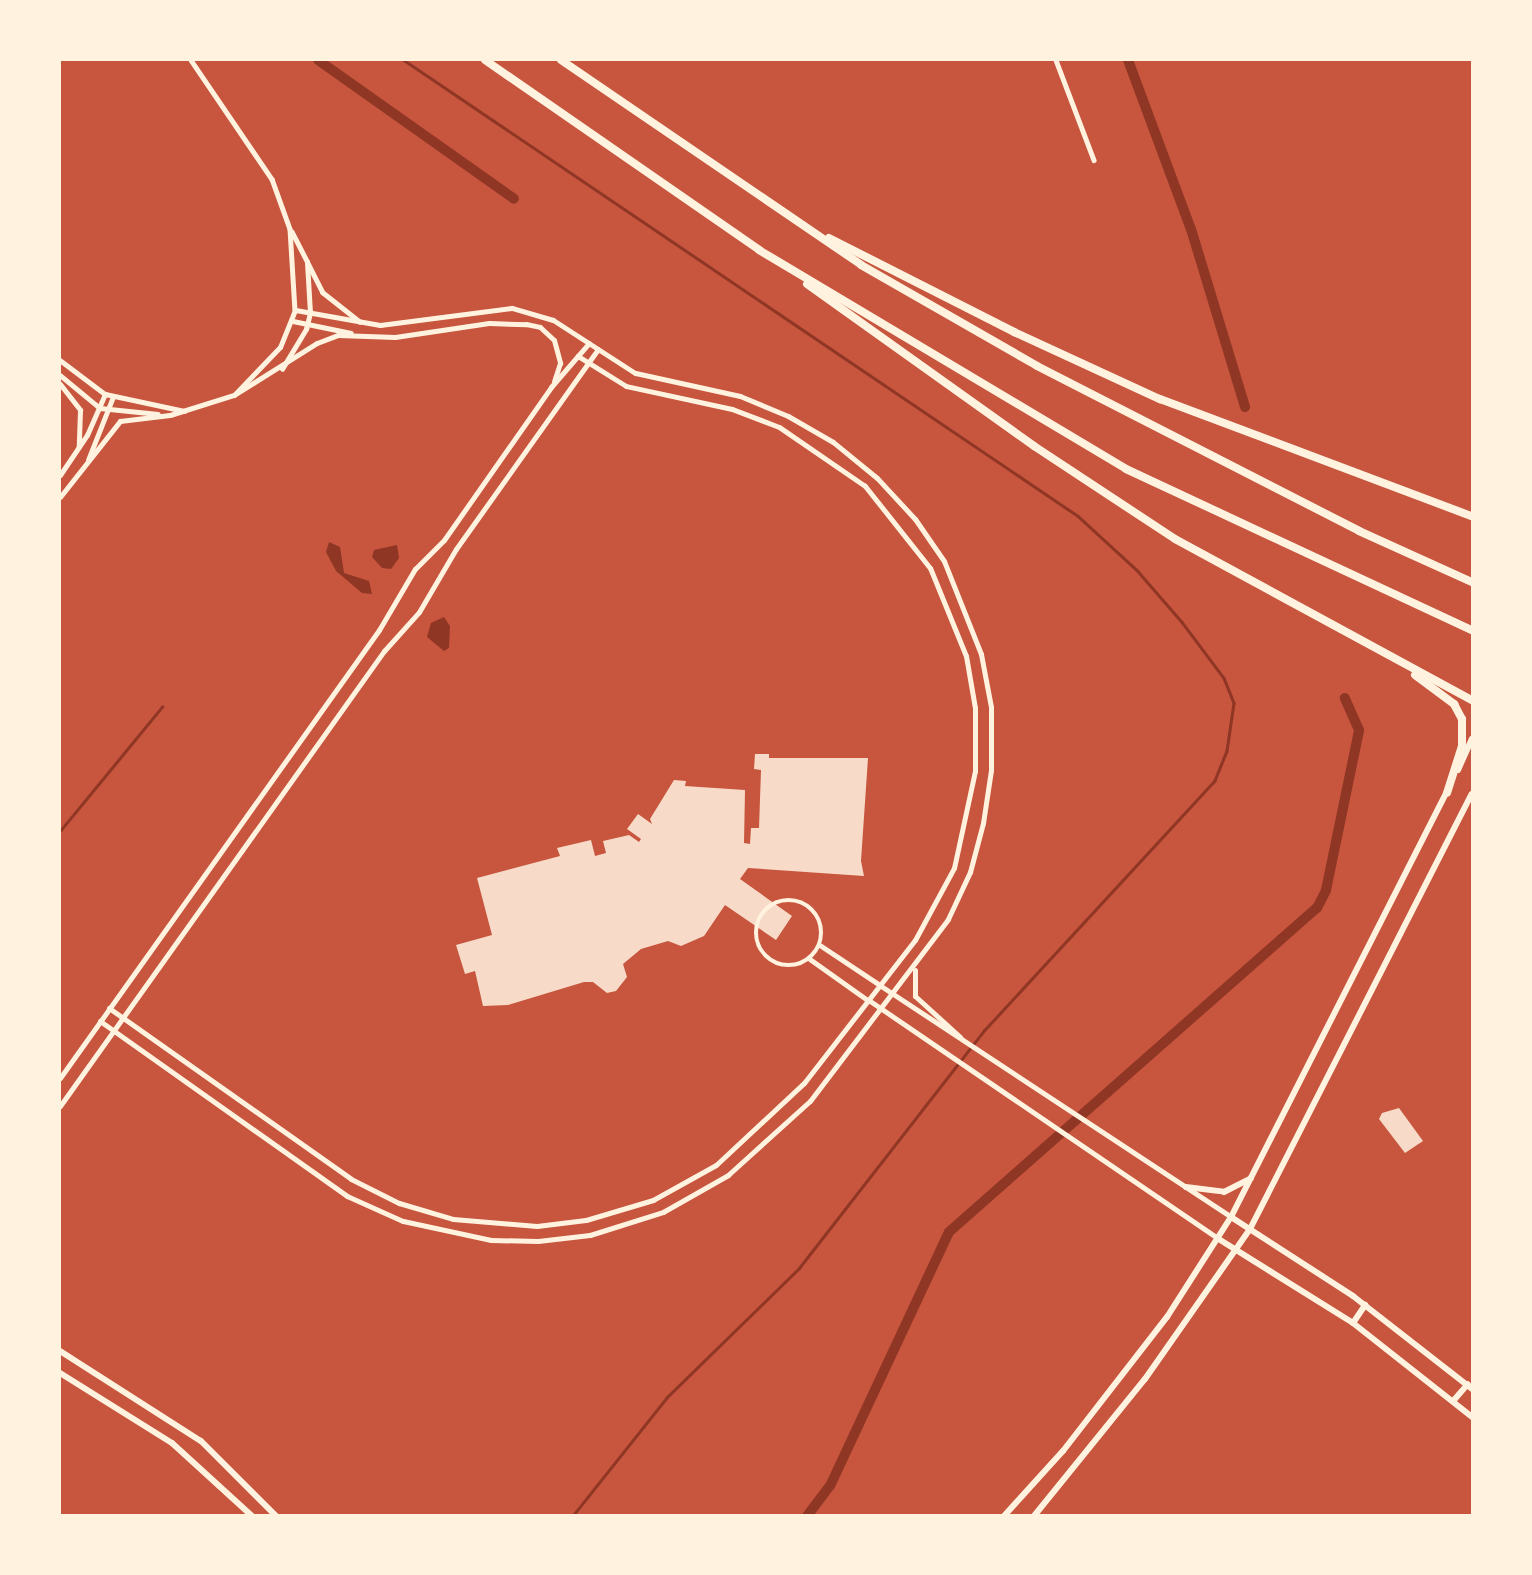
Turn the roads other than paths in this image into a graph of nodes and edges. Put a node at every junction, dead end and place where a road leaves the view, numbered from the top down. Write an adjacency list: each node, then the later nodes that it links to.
1 (191, 60): 7 (street)
2 (485, 60): 8 (highway)
3 (561, 60): 6 (highway)
4 (1056, 60): 5 (street)
5 (1094, 160)
6 (804, 226): 38 (highway); 41 (highway)
7 (290, 229): 9 (street); 10 (street)
8 (759, 250): 42 (highway); 43 (highway)
9 (307, 262): 11 (street); 14 (street)
10 (295, 310): 11 (street); 12 (street)
11 (310, 313): 13 (street); 14 (street)
12 (293, 321): 13 (street); 26 (street)
13 (308, 324): 15 (street); 21 (street)
14 (380, 325): 16 (street)
15 (351, 333): 21 (street); 24 (street)
16 (589, 343): 17 (street); 18 (street)
17 (598, 349): 20 (street); 33 (street)
18 (578, 356): 20 (street); 24 (street)
19 (60, 360): 25 (street)
20 (588, 363): 35 (street); 40 (street)
21 (282, 369): 26 (street)
22 (60, 375): 28 (street)
23 (60, 384): 32 (street)
24 (551, 387): 39 (street)
25 (105, 394): 27 (street); 28 (street)
26 (234, 395): 30 (street)
27 (113, 397): 29 (street); 30 (street)
28 (100, 408): 29 (street); 32 (street)
29 (109, 410): 31 (street); 34 (street)
30 (184, 411): 31 (street)
31 (158, 414): 34 (street)
32 (79, 450): 36 (street)
33 (857, 462): 35 (street); 46 (street)
34 (87, 464): 37 (street)
35 (848, 473): 48 (street)
36 (60, 475)
37 (60, 497)
38 (1472, 516)
39 (439, 545): 40 (street); 45 (street)
40 (452, 555): 49 (street)
41 (1472, 582)
42 (1472, 629)
43 (1390, 658): 44 (highway); 50 (highway)
44 (1472, 700)
45 (305, 733): 49 (street); 58 (street)
46 (991, 739): 48 (street); 54 (street)
47 (1472, 739): 50 (main road)
48 (975, 740): 55 (street)
49 (318, 743): 60 (street)
50 (1447, 793): 70 (main road)
51 (1472, 794): 73 (main road)
52 (820, 945): 53 (street); 53 (street); 55 (street)
53 (810, 959): 57 (street)
54 (916, 967): 56 (street); 63 (street)
55 (881, 986): 56 (street); 57 (street)
56 (894, 995): 59 (street); 63 (street)
57 (870, 1001): 59 (street); 66 (street)
58 (109, 1008): 60 (street); 61 (street)
59 (883, 1010): 68 (street); 74 (street)
60 (122, 1017): 62 (street); 67 (street)
61 (100, 1021): 62 (street); 64 (street)
62 (113, 1030): 65 (street); 69 (street)
63 (963, 1041): 71 (street)
64 (60, 1078)
65 (60, 1106)
66 (774, 1114): 67 (street); 68 (street)
67 (762, 1125): 69 (street)
68 (784, 1125): 69 (street)
69 (772, 1136)
70 (1252, 1177): 71 (main road); 72 (main road)
71 (1186, 1187): 72 (street)
72 (1231, 1217): 73 (main road); 74 (main road)
73 (1250, 1229): 75 (main road); 76 (main road)
74 (1217, 1238): 75 (main road); 85 (main road)
75 (1236, 1251): 77 (main road); 86 (main road)
76 (1365, 1305): 77 (main road); 80 (main road)
77 (1353, 1323): 81 (main road)
78 (60, 1351): 84 (main road)
79 (60, 1373): 83 (main road)
80 (1470, 1387): 81 (main road)
81 (1454, 1400): 82 (main road)
82 (1472, 1417)
83 (252, 1516)
84 (276, 1516)
85 (1004, 1516)
86 (1034, 1516)

